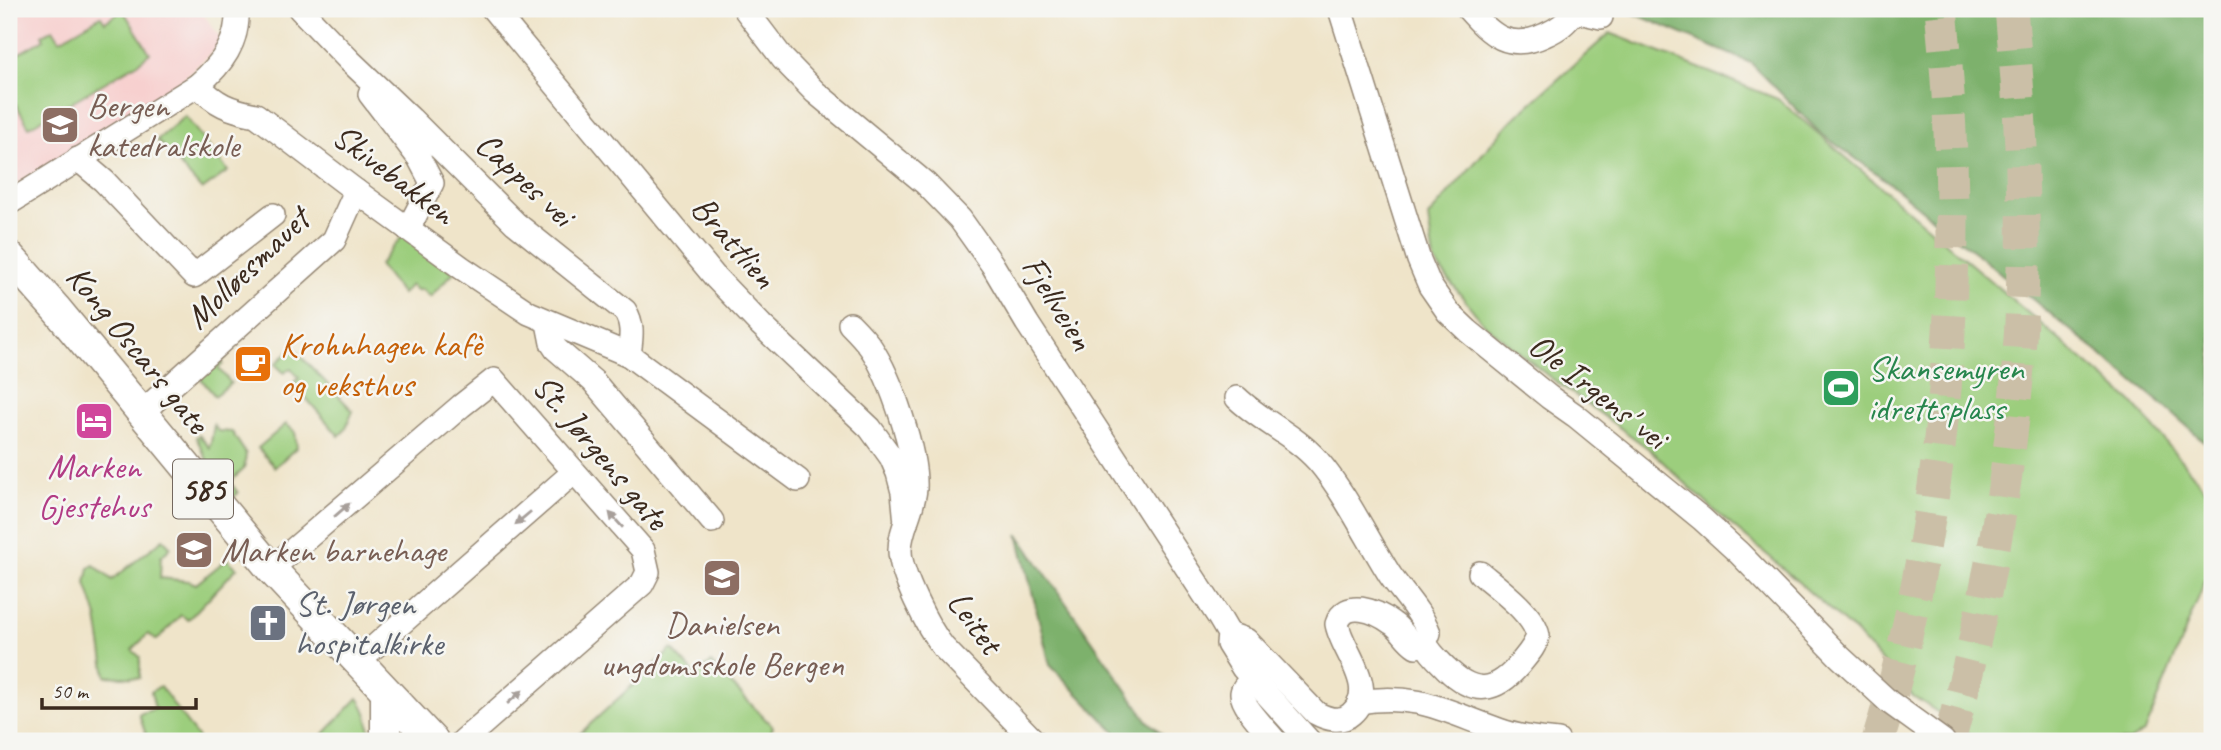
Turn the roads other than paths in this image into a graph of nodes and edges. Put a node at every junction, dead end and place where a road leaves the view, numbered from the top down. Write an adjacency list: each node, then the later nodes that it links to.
1 (237, 9): 10 (street)
2 (300, 9): 9 (street, Cappes vei)
3 (493, 9): 25 (street, Brattlien)
4 (745, 9): 28 (street, Fjellveien)
5 (1340, 9): 41 (street, Ole Irgens' vei)
6 (1468, 9): 7 (street)
7 (1574, 10): 8 (street)
8 (1601, 17)
9 (350, 61): 15 (street, Cappes vei); 19 (street, Cappes vei)
10 (198, 85): 11 (street); 12 (street, Skivebakken)
11 (79, 159): 13 (street); 14 (street)
12 (356, 191): 15 (street, Skivebakken); 21 (street, Molløesmauet)
13 (9, 203)
14 (273, 215)
15 (408, 229): 17 (street, Skivebakken)
16 (9, 256): 21 (main road, Kong Oscars gate / 585)
17 (548, 323): 19 (street, Skivebakken); 24 (street)
18 (850, 324): 25 (street)
19 (629, 355): 23 (street, Skivebakken)
20 (1237, 398): 29 (street)
21 (141, 413): 26 (main road, Kong Oscars gate / 585)
22 (574, 472): 26 (street, St. Jørgens gate, one-way to 22); 30 (street, one-way to 30); 36 (street, St. Jørgens gate, one-way to 22)
23 (798, 480)
24 (712, 521)
25 (906, 523): 37 (street, Leitet)
26 (271, 569): 30 (main road, Kong Oscars gate / 585)
27 (1480, 573): 29 (street)
28 (1229, 634): 31 (street, Fjellveien); 33 (street)
29 (1425, 643): 33 (street)
30 (357, 662): 32 (main road, Kong Oscars gate / 585)
31 (1253, 679): 38 (street); 39 (street, Fjellveien)
32 (386, 694): 34 (main road); 35 (main road, Kong Oscars gate / 585)
33 (1359, 702): 40 (street)
34 (386, 741)
35 (433, 741)
36 (463, 741)
37 (1034, 741)
38 (1275, 741)
39 (1309, 741)
40 (1558, 741)
41 (1943, 741)

